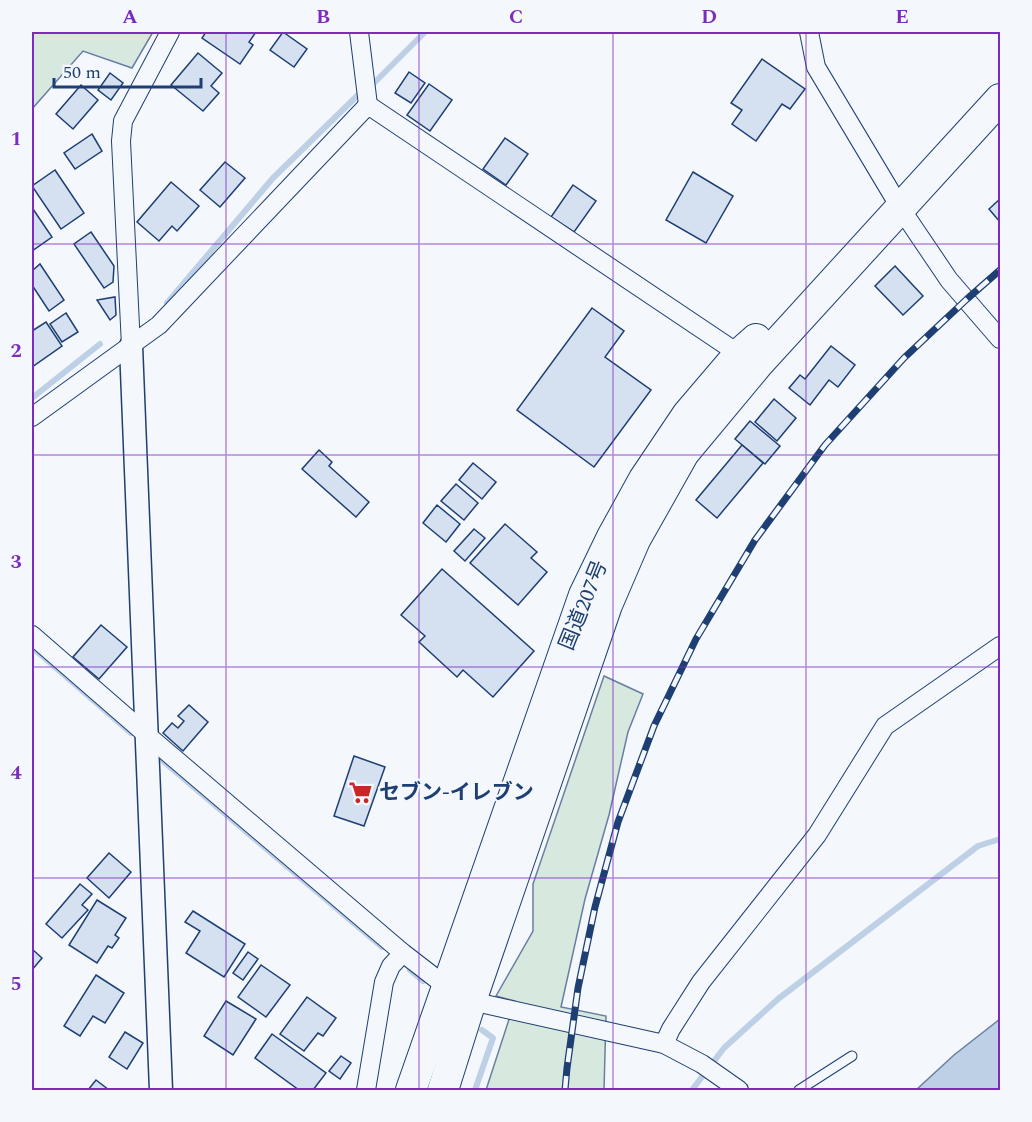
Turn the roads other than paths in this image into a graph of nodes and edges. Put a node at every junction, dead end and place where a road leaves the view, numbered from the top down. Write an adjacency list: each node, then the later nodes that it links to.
1 (170, 32): 8 (street)
2 (359, 32): 5 (street)
3 (809, 32): 6 (street)
4 (1000, 99): 6 (highway, 国道207号)
5 (368, 105): 8 (street); 9 (street)
6 (901, 209): 7 (street); 9 (highway, 国道207号); 15 (highway, 国道207号)
7 (1000, 339)
8 (131, 346): 10 (street); 13 (street)
9 (739, 354): 15 (highway, 国道207号)
10 (32, 417)
11 (32, 634): 13 (street)
12 (1000, 646): 16 (street)
13 (147, 735): 14 (street); 18 (street)
14 (403, 953): 15 (street); 19 (street)
15 (459, 994): 16 (street); 20 (highway, 国道207号); 21 (highway, 国道207号)
16 (664, 1044): 22 (street)
17 (852, 1056): 23 (lane)
18 (161, 1090)
19 (366, 1090)
20 (411, 1090)
21 (443, 1090)
22 (739, 1090)
23 (800, 1090)

